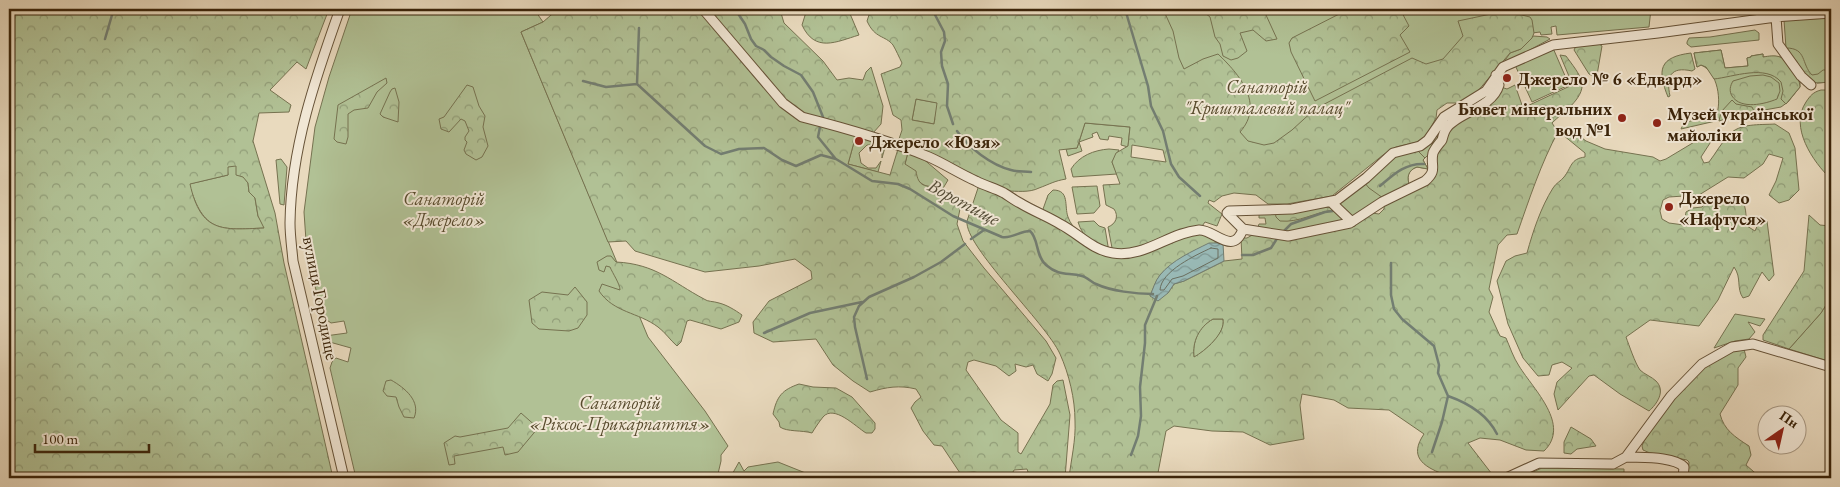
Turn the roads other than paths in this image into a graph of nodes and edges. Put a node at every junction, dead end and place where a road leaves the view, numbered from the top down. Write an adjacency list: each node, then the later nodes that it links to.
1 (340, 9): 12 (street, вулиця Городище)
2 (703, 9): 9 (street)
3 (1831, 14): 4 (street)
4 (1776, 17): 5 (street); 6 (street)
5 (1496, 75): 7 (street); 8 (street)
6 (1811, 85)
7 (1331, 202): 8 (street); 9 (street)
8 (1352, 222): 9 (street)
9 (1243, 229)
10 (1831, 367): 11 (street)
11 (1626, 457): 13 (street); 14 (street)
12 (344, 478)
13 (1506, 478)
14 (1683, 478)

